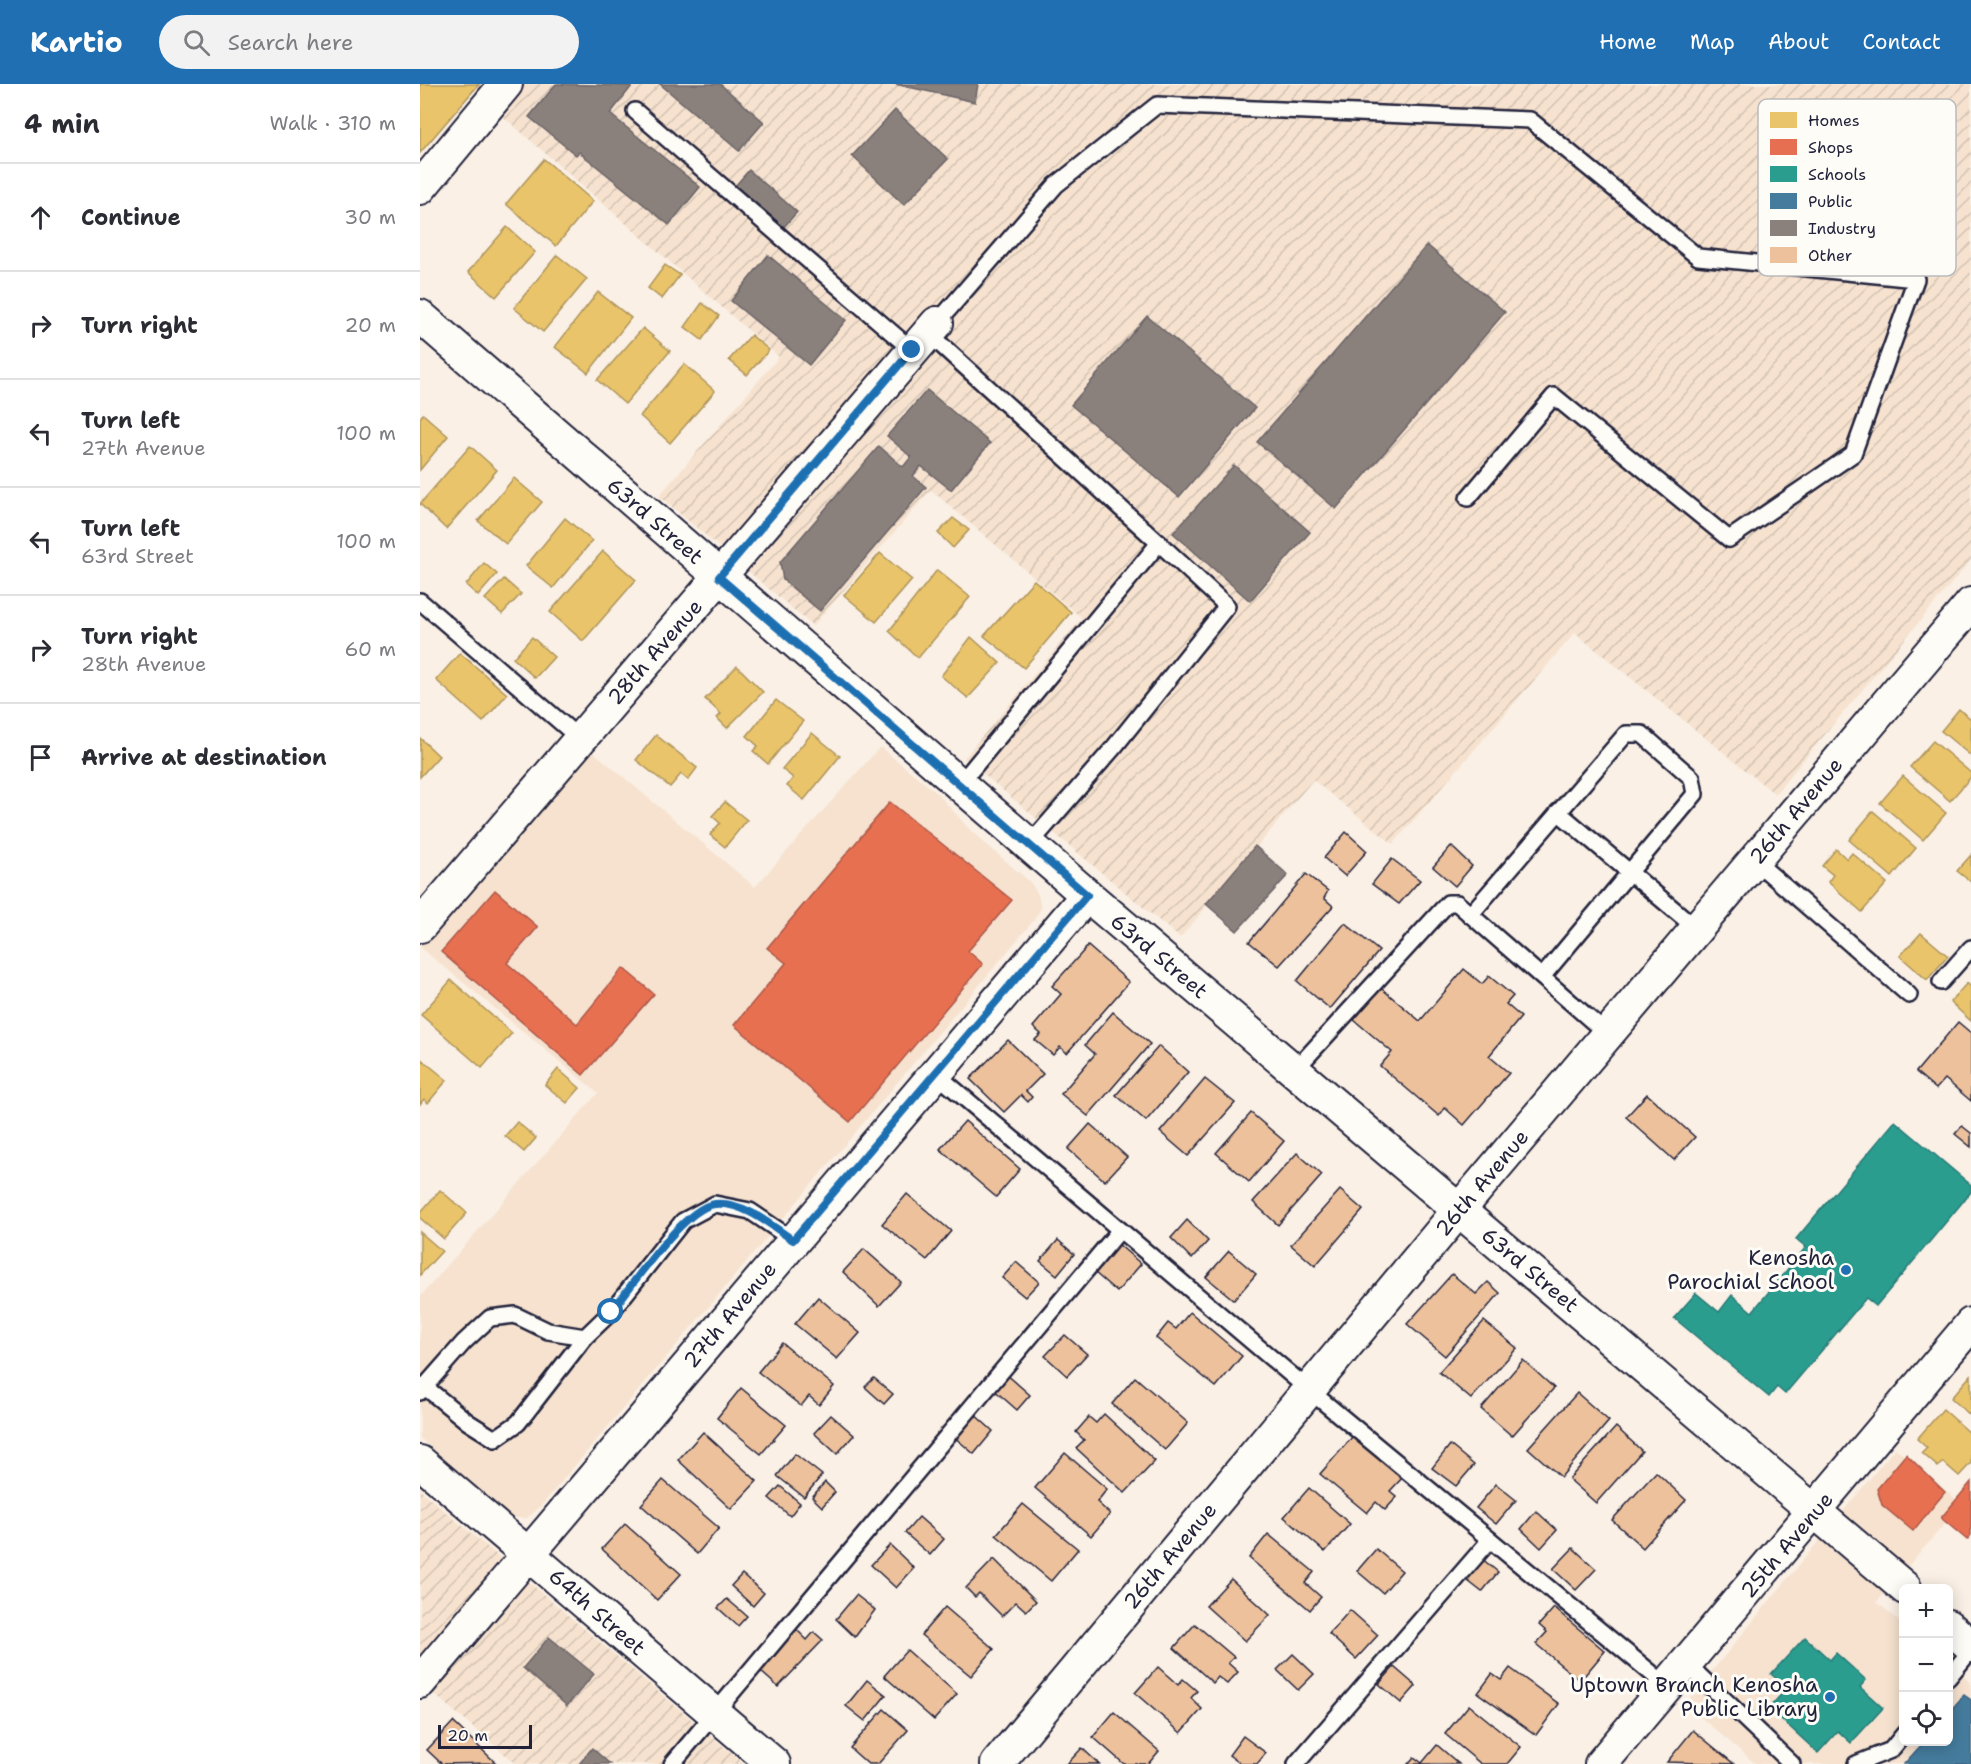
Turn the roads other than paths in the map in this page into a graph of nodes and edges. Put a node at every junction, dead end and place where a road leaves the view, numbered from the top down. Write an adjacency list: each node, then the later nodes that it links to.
1 (506, 84): 3 (street)
2 (635, 111): 7 (lane)
3 (420, 189)
4 (1758, 263): 7 (lane)
5 (1886, 276): 8 (lane)
6 (420, 316): 10 (street, 63rd Street)
7 (925, 335): 9 (lane); 10 (street, 28th Avenue)
8 (1468, 498)
9 (1159, 543): 14 (lane); 16 (lane)
10 (719, 577): 13 (street, 28th Avenue); 14 (street, 63rd Street)
11 (420, 601): 13 (lane)
12 (1971, 604): 17 (street, 26th Avenue)
13 (580, 739): 21 (street, 28th Avenue)
14 (959, 785): 16 (street, 63rd Street)
15 (1558, 812): 18 (lane); 18 (lane); 20 (lane)
16 (1029, 845): 19 (street, 63rd Street)
17 (1754, 860): 22 (street, 26th Avenue); 26 (lane)
18 (1630, 873): 22 (lane); 24 (lane)
19 (1087, 895): 28 (street, 63rd Street); 29 (street, 27th Avenue)
20 (1470, 915): 24 (lane); 28 (lane)
21 (420, 926)
22 (1697, 929): 27 (street, 26th Avenue)
23 (1971, 948): 25 (lane)
24 (1542, 977): 27 (lane)
25 (1941, 982)
26 (1909, 995)
27 (1608, 1034): 30 (street, 26th Avenue)
28 (1294, 1071): 30 (street, 63rd Street)
29 (935, 1073): 31 (lane); 32 (street, 27th Avenue)
30 (1459, 1210): 36 (street, 26th Avenue); 38 (street, 63rd Street)
31 (1120, 1230): 36 (lane); 47 (lane)
32 (793, 1240): 34 (lane); 40 (street, 27th Avenue)
33 (1971, 1324): 38 (street, 25th Avenue)
34 (585, 1337): 35 (lane); 35 (lane)
35 (422, 1389)
36 (1309, 1390): 39 (lane); 51 (street, 26th Avenue)
37 (420, 1462): 40 (street, 64th Street)
38 (1815, 1511): 41 (street, 63rd Street); 45 (street, 25th Avenue)
39 (1490, 1540): 45 (lane); 52 (lane)
40 (528, 1553): 46 (street, 27th Avenue); 47 (street, 64th Street)
41 (1900, 1584)
42 (1953, 1631): 43 (street)
43 (1971, 1648): 44 (lane)
44 (1953, 1671)
45 (1676, 1675): 53 (street, 25th Avenue); 54 (lane)
46 (420, 1682)
47 (715, 1713): 49 (lane); 50 (street, 64th Street)
48 (1899, 1740): 55 (lane)
49 (672, 1764)
50 (774, 1764)
51 (997, 1764)
52 (1296, 1764)
53 (1601, 1764)
54 (1792, 1764)
55 (1856, 1764)

